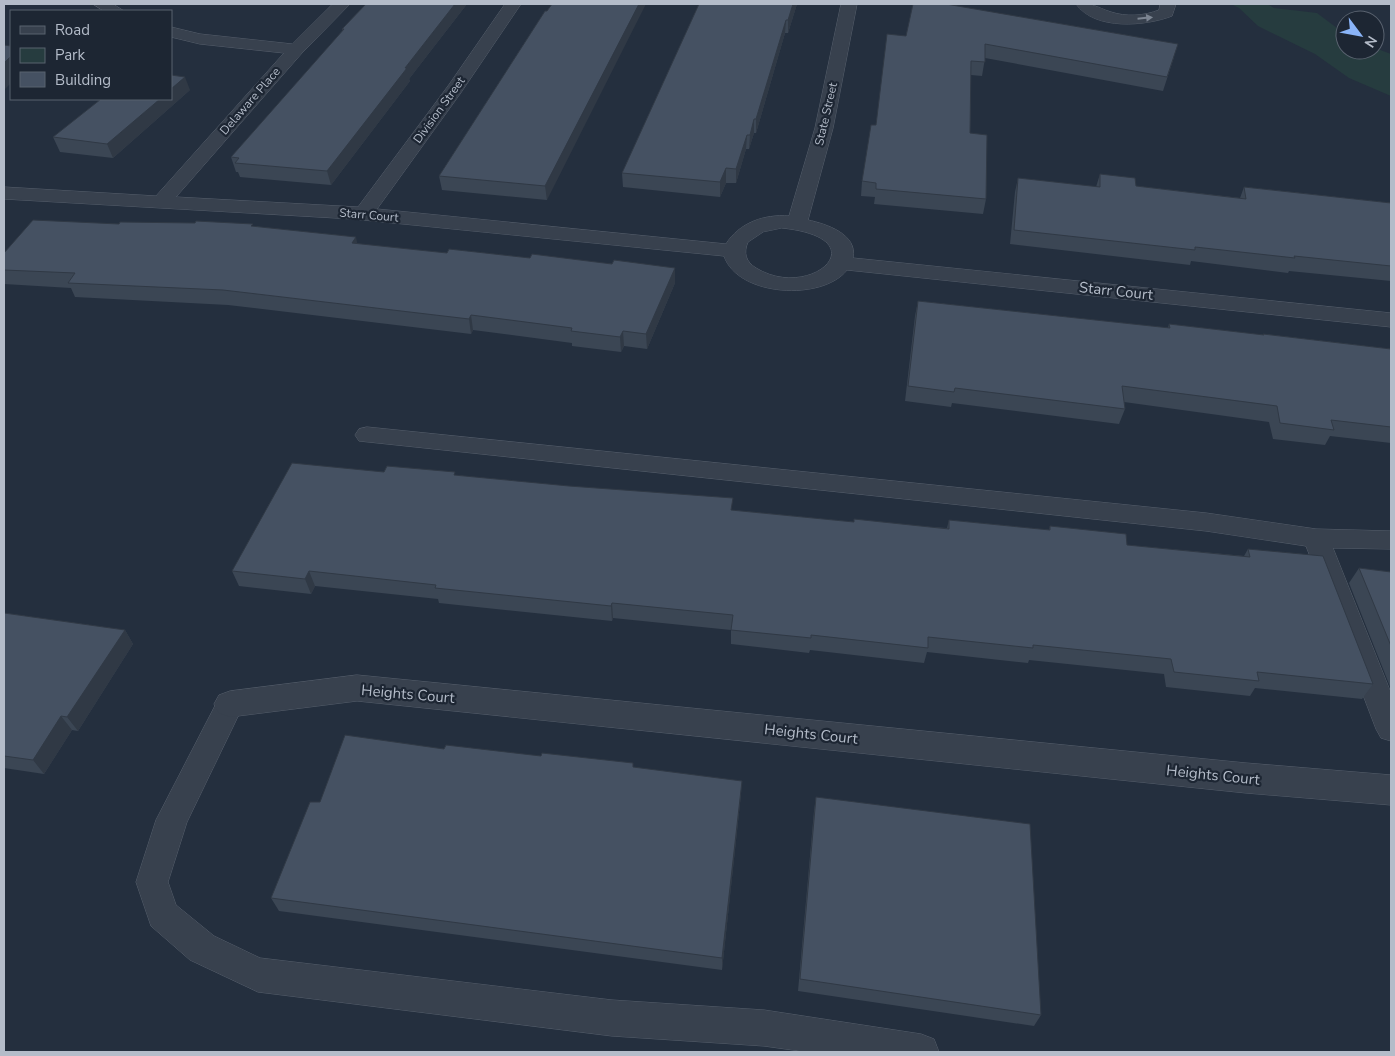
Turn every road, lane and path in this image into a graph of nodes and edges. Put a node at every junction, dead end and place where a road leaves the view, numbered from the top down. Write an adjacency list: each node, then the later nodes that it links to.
1 (101, 4): 7 (street)
2 (342, 4): 9 (street, Delaware Place)
3 (513, 4): 12 (street, Division Street)
4 (849, 4): 13 (street, State Street)
5 (1084, 4): 6 (street, one-way to 6)
6 (1168, 4)
7 (114, 10)
8 (172, 32): 9 (street)
9 (296, 49): 11 (street, Delaware Place)
10 (4, 193): 11 (street, Starr Court)
11 (161, 202): 12 (street, Starr Court)
12 (363, 214): 14 (street, Starr Court)
13 (797, 223): 14 (street); 15 (street)
14 (733, 251): 15 (street)
15 (841, 262): 16 (street, Starr Court)
16 (1391, 320)
17 (367, 435): 18 (lane)
18 (1316, 538): 19 (lane); 21 (lane)
19 (1391, 540)
20 (230, 704): 22 (street, Heights Court); 23 (lane)
21 (1391, 729)
22 (1391, 790)
23 (921, 1052)

